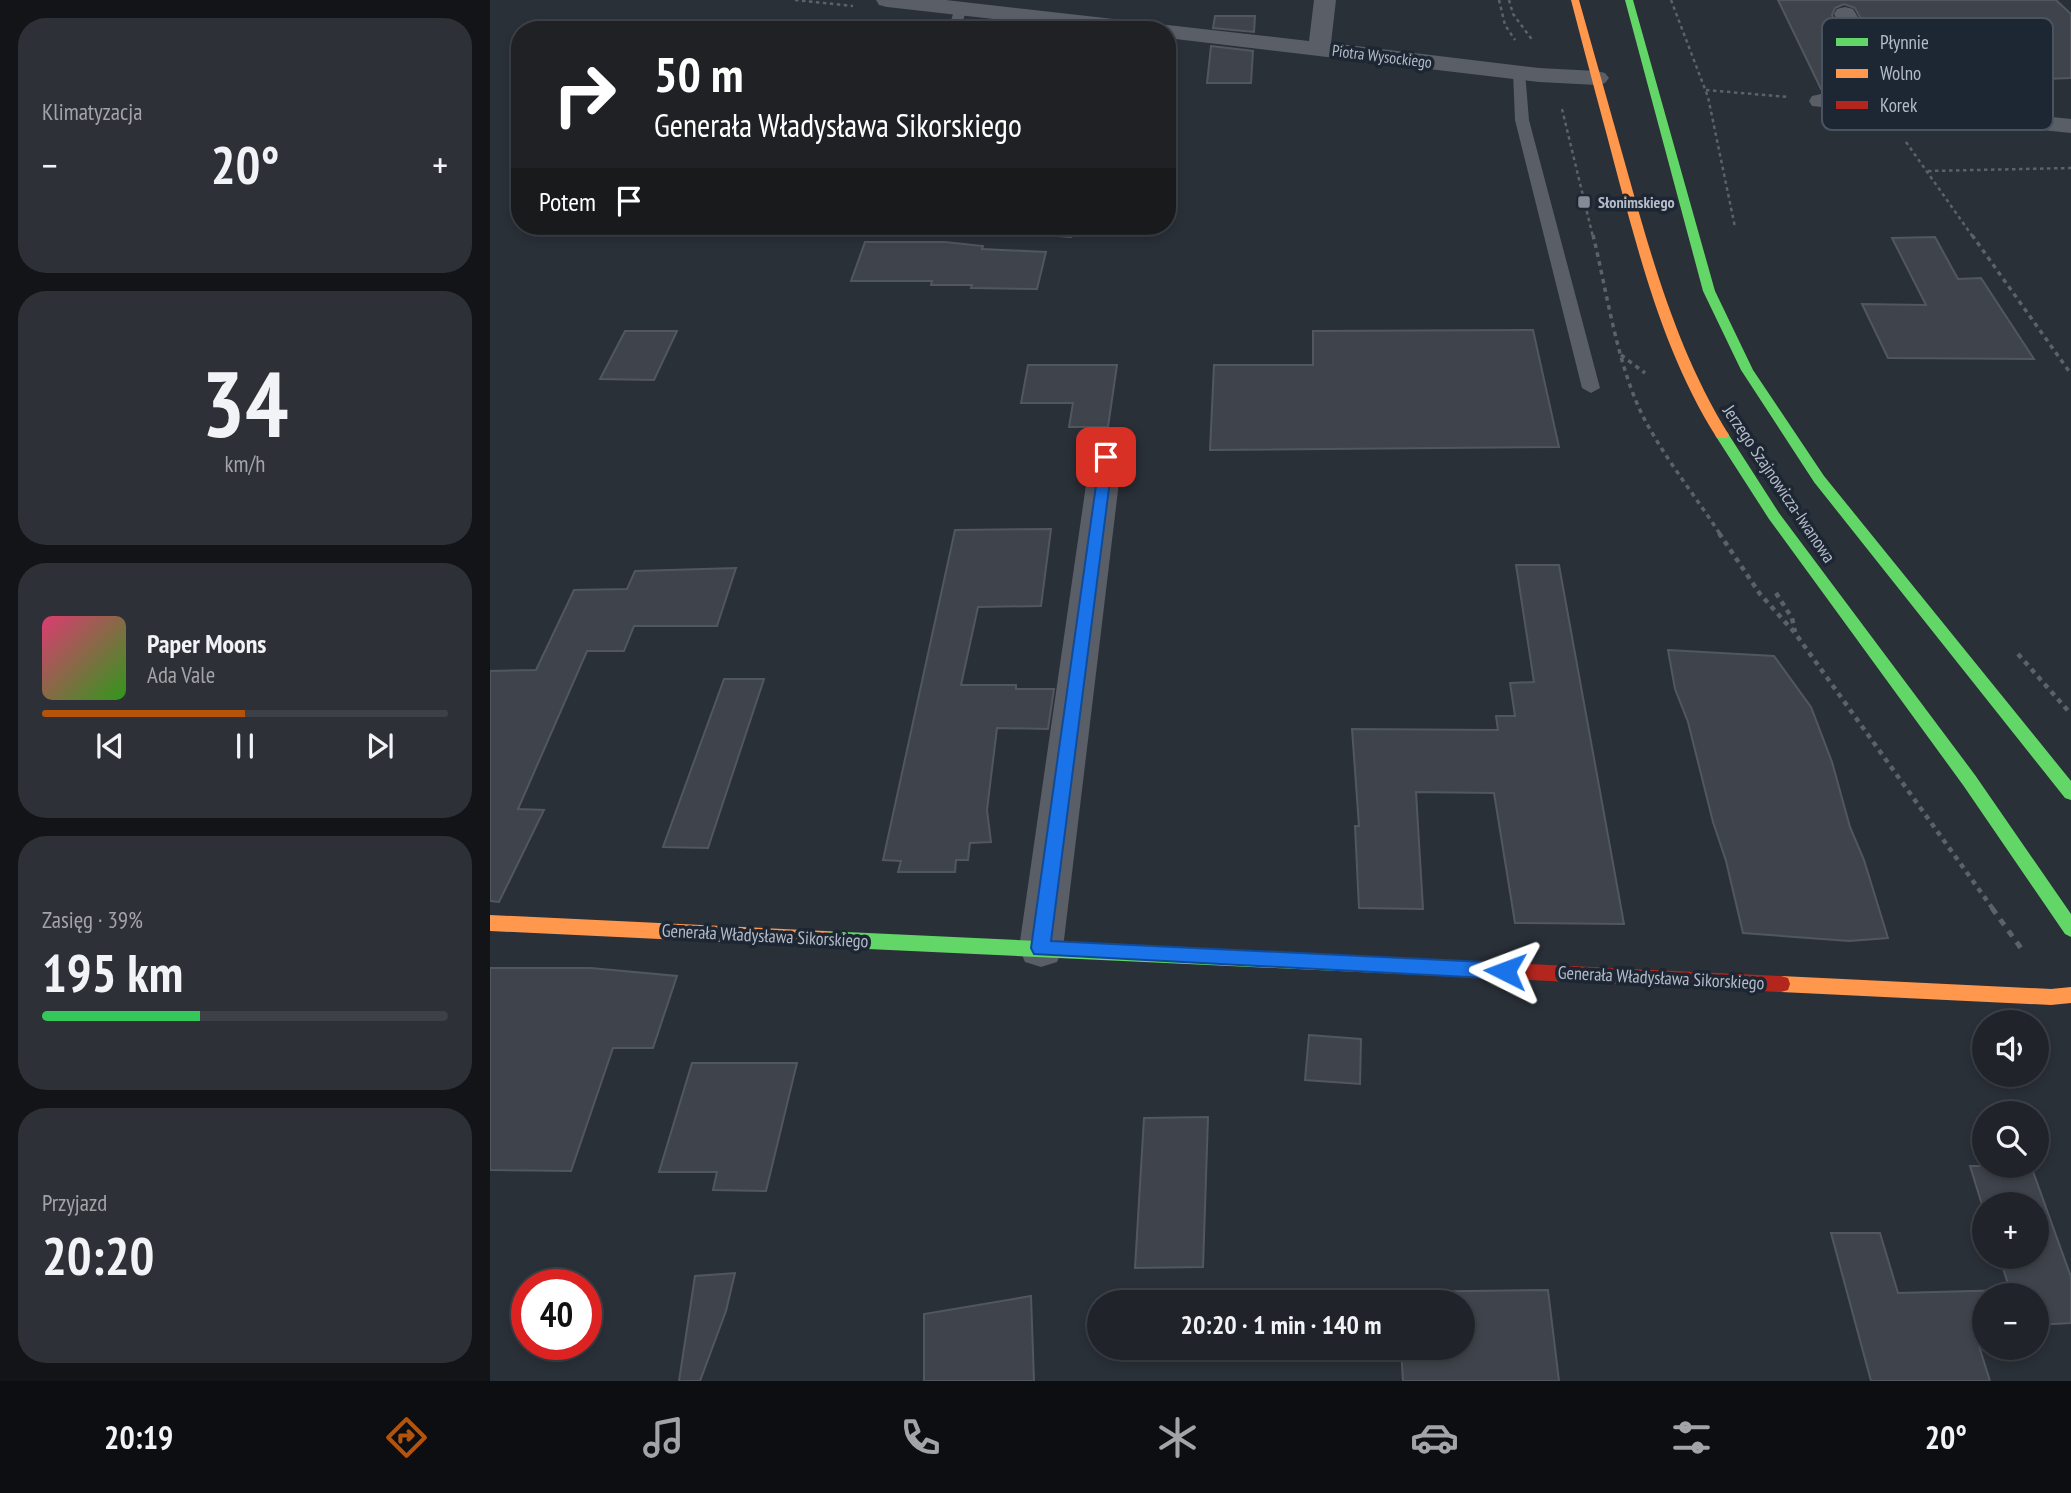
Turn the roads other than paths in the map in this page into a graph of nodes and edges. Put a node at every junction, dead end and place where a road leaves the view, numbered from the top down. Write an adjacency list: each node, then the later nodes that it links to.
1 (887, 0): 6 (street)
2 (1325, 0): 12 (street)
3 (1575, 0): 14 (main road, Jerzego Szajnowicza-Iwanowa)
4 (1629, 0): 19 (main road, Jerzego Szajnowicza-Iwanowa)
5 (1030, 7): 6 (street); 10 (street)
6 (961, 8): 9 (lane)
7 (1845, 14): 8 (street)
8 (1847, 18)
9 (957, 21)
10 (1106, 21)
11 (1176, 32): 12 (street, Piotra Wysockiego)
12 (1320, 49): 13 (street, Piotra Wysockiego)
13 (1519, 72): 14 (street, Piotra Wysockiego); 17 (lane)
14 (1597, 78): 21 (main road, Jerzego Szajnowicza-Iwanowa)
15 (2053, 124): 16 (street)
16 (2071, 126)
17 (1591, 388)
18 (1106, 457): 22 (street)
19 (2071, 793)
20 (490, 923): 22 (main road, Generała Władysława Sikorskiego)
21 (2071, 929)
22 (1041, 948): 23 (main road, Generała Władysława Sikorskiego)
23 (2071, 995)

